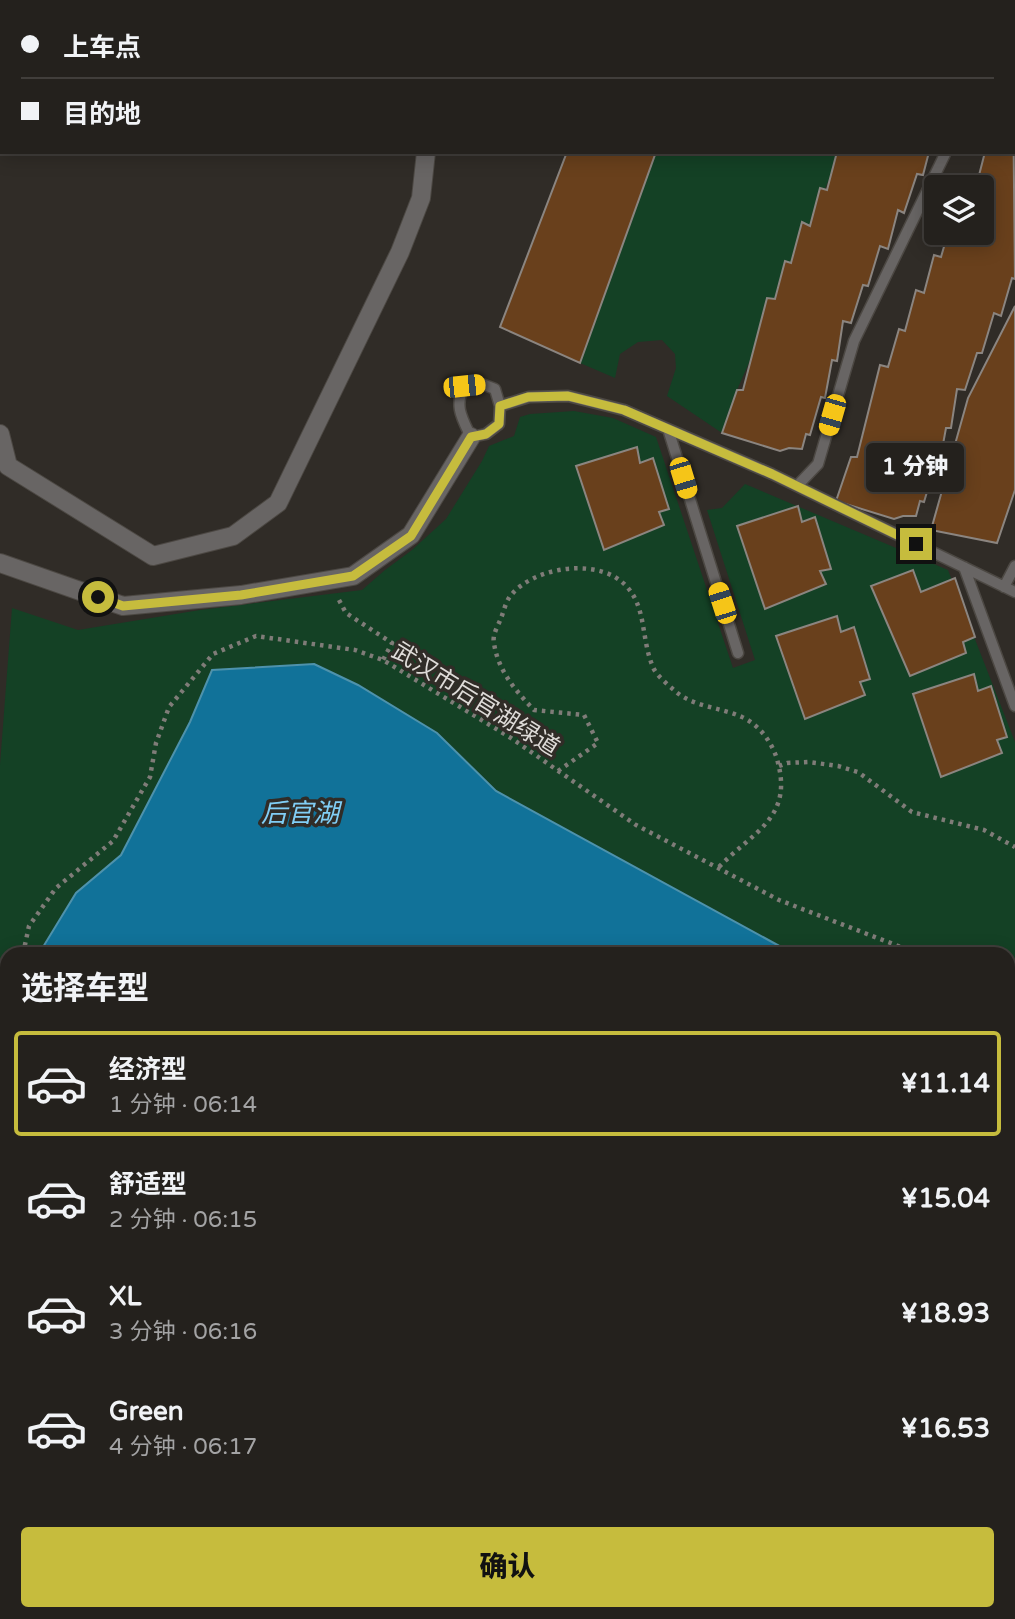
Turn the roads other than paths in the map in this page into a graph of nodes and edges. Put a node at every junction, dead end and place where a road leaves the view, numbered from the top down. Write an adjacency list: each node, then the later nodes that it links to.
1 (426, 154): 5 (street)
2 (945, 154): 7 (lane)
3 (500, 406): 4 (lane); 6 (lane); 6 (lane)
4 (667, 429): 7 (lane); 12 (lane)
5 (0, 434)
6 (471, 437): 8 (street)
7 (797, 486): 10 (lane)
8 (0, 564)
9 (1015, 566): 11 (lane)
10 (964, 567): 11 (lane); 13 (lane)
11 (1010, 589)
12 (737, 653)
13 (1015, 706)

